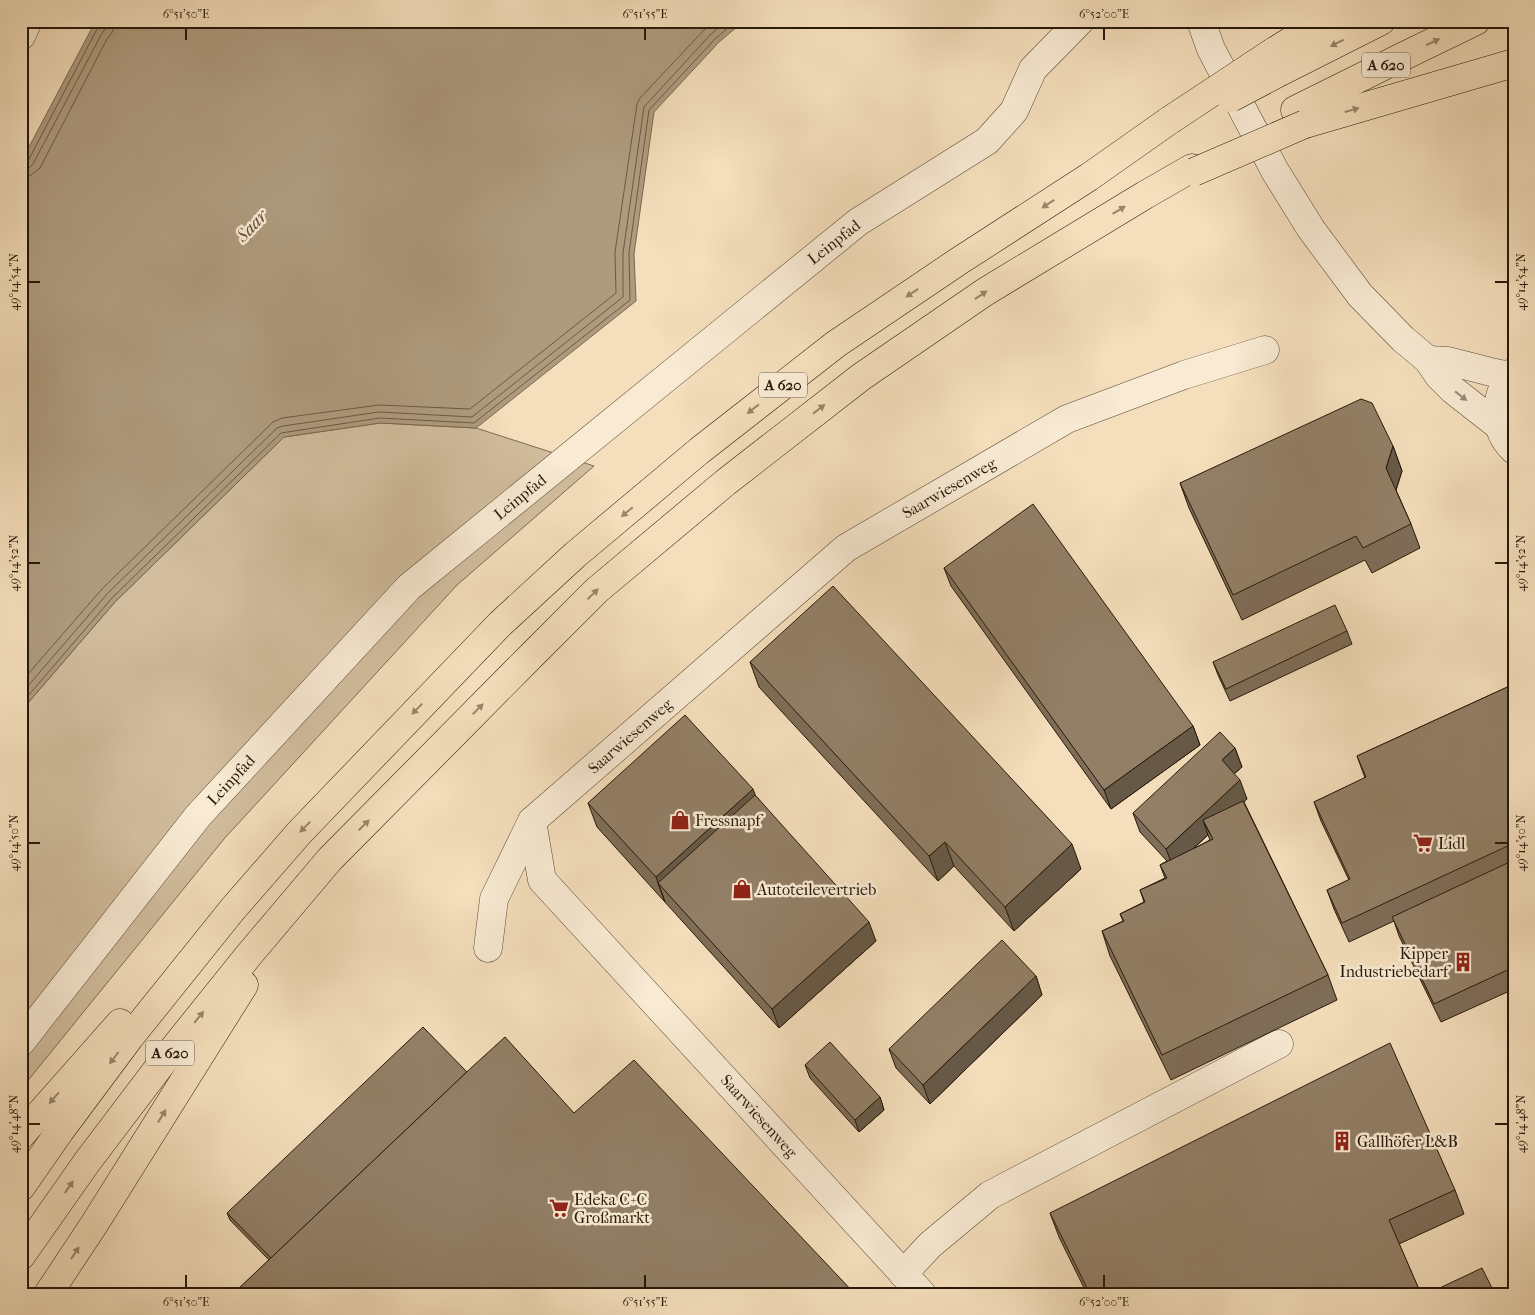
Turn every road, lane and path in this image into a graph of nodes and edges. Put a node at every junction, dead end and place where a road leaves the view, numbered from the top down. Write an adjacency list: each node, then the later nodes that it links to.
1 (28, 21): 7 (street)
2 (1080, 21): 20 (street, Leinpfad)
3 (1201, 21): 12 (street)
4 (1323, 21): 8 (highway)
5 (1381, 21): 8 (highway, A 620, one-way to 8)
6 (1476, 21): 10 (highway, A 620, one-way to 6)
7 (21, 36)
8 (1276, 62): 18 (highway, A 620, one-way to 18, bridge)
9 (1514, 63): 10 (highway, one-way to 9)
10 (1300, 117): 17 (highway, A 620, one-way to 10)
11 (1265, 350): 16 (street, Saarwiesenweg)
12 (1428, 360): 13 (street); 14 (street, one-way to 14)
13 (1512, 374): 14 (street)
14 (1499, 426): 15 (street)
15 (1514, 450)
16 (532, 821): 19 (street); 25 (street, Saarwiesenweg)
17 (330, 859): 24 (highway, A 620, one-way to 17); 26 (highway, one-way to 17)
18 (232, 910): 22 (highway, one-way to 22); 23 (highway, A 620, one-way to 23)
19 (488, 948)
20 (21, 1042)
21 (1279, 1044): 25 (street)
22 (21, 1135)
23 (21, 1187)
24 (21, 1256)
25 (903, 1274): 27 (street, Saarwiesenweg)
26 (48, 1294)
27 (922, 1294)

